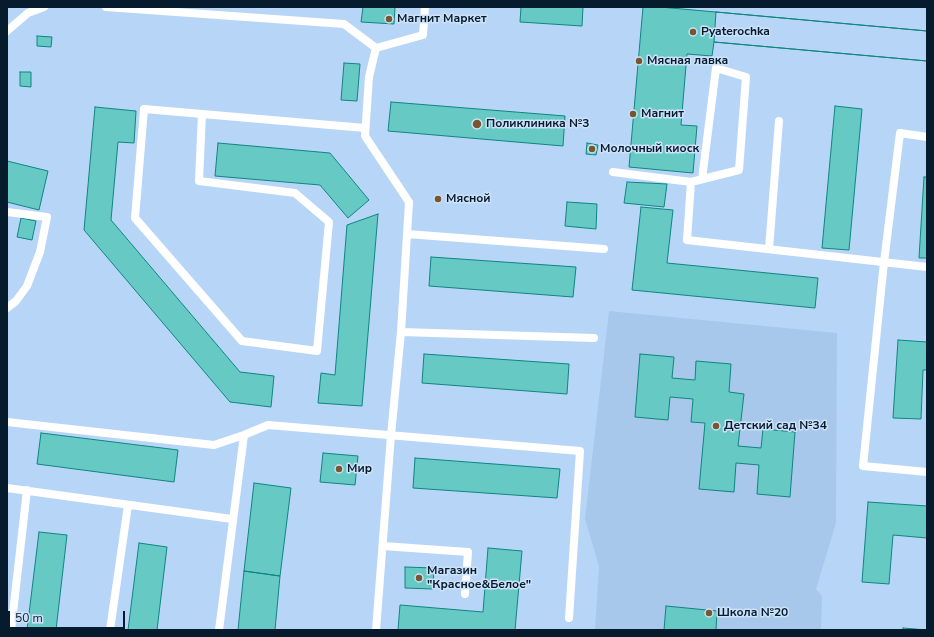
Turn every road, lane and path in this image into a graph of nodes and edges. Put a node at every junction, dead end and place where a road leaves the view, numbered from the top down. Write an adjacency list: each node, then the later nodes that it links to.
1 (44, 7): 4 (lane)
2 (106, 7): 5 (lane)
3 (425, 7): 5 (lane)
4 (7, 31)
5 (376, 48): 8 (lane)
6 (202, 114): 6 (lane); 8 (lane)
7 (779, 121): 16 (lane)
8 (365, 128): 14 (lane)
9 (927, 137): 17 (lane)
10 (613, 172): 12 (lane)
11 (702, 179): 11 (lane); 12 (lane)
12 (691, 182): 16 (lane)
13 (7, 212): 19 (lane)
14 (407, 234): 15 (lane); 20 (lane)
15 (604, 249)
16 (769, 249): 17 (lane)
17 (884, 262): 18 (lane); 25 (lane)
18 (927, 267)
19 (7, 308)
20 (401, 332): 21 (lane); 24 (lane)
21 (594, 338)
22 (7, 422): 23 (lane)
23 (244, 435): 24 (lane); 29 (lane)
24 (391, 435): 30 (lane); 32 (lane)
25 (927, 472)
26 (7, 488): 27 (lane)
27 (27, 490): 28 (lane); 33 (lane)
28 (128, 505): 29 (lane); 34 (lane)
29 (232, 519): 35 (lane)
30 (383, 546): 31 (lane); 36 (lane)
31 (465, 594)
32 (569, 618)
33 (11, 630)
34 (110, 630)
35 (219, 630)
36 (376, 630)

